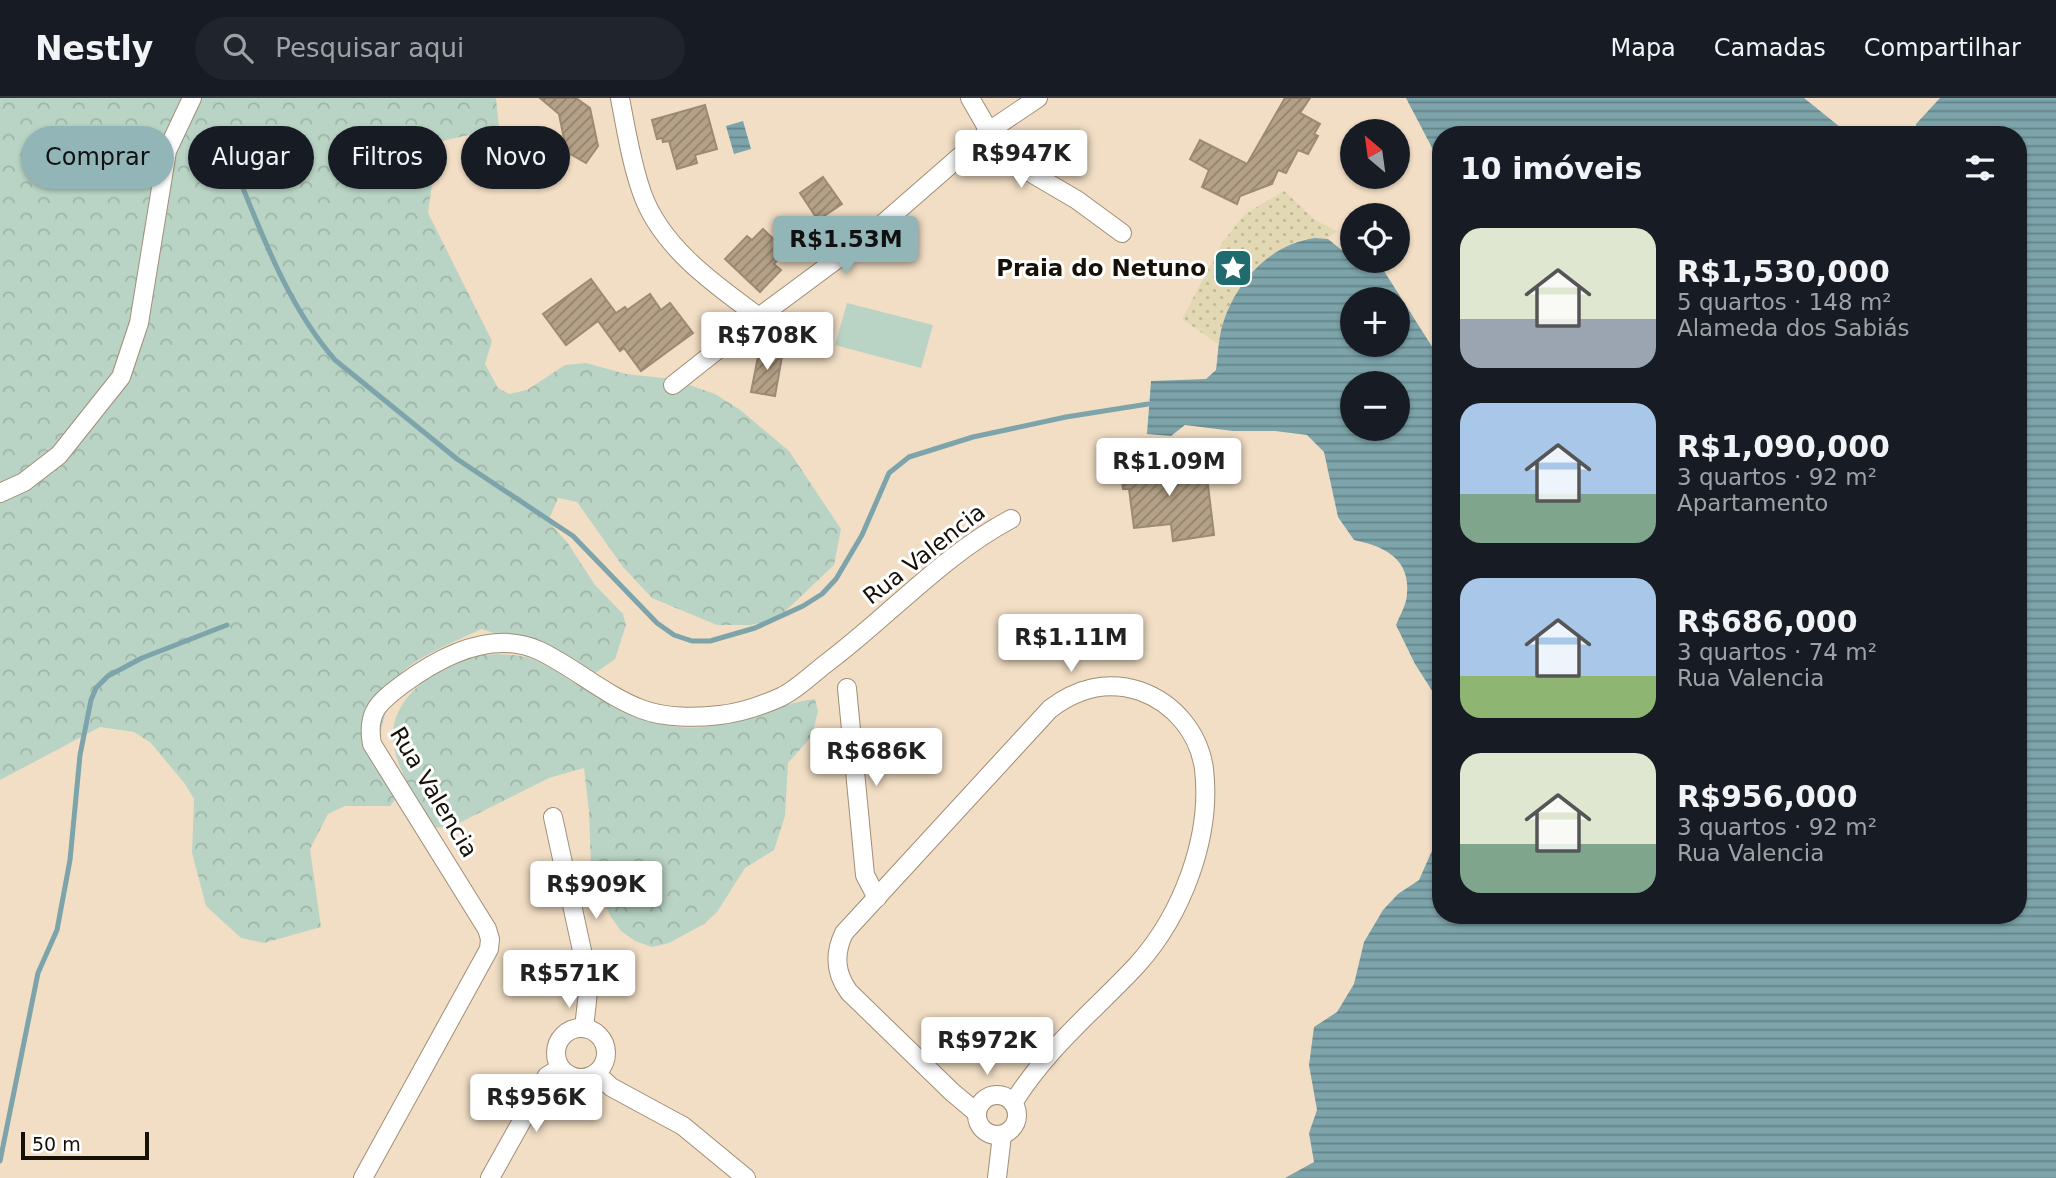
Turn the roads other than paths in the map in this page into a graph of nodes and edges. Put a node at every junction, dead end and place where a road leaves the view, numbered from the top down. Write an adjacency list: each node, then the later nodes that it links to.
1 (192, 98): 9 (street)
2 (620, 98): 7 (street)
3 (970, 98): 5 (street)
4 (1038, 98): 5 (street)
5 (989, 131): 6 (street); 7 (street)
6 (1122, 233)
7 (758, 317): 8 (street)
8 (673, 385)
9 (0, 493)
10 (1011, 519): 20 (street, Rua Valencia)
11 (847, 688): 13 (street)
12 (553, 817): 14 (street)
13 (877, 898): 17 (street); 18 (street)
14 (584, 1028): 15 (street); 16 (street)
15 (560, 1068): 16 (street); 21 (street)
16 (596, 1073): 22 (street)
17 (1013, 1103): 18 (street); 19 (street)
18 (977, 1113): 19 (street)
19 (1002, 1135): 23 (street)
20 (363, 1178)
21 (490, 1178)
22 (746, 1178)
23 (997, 1178)

